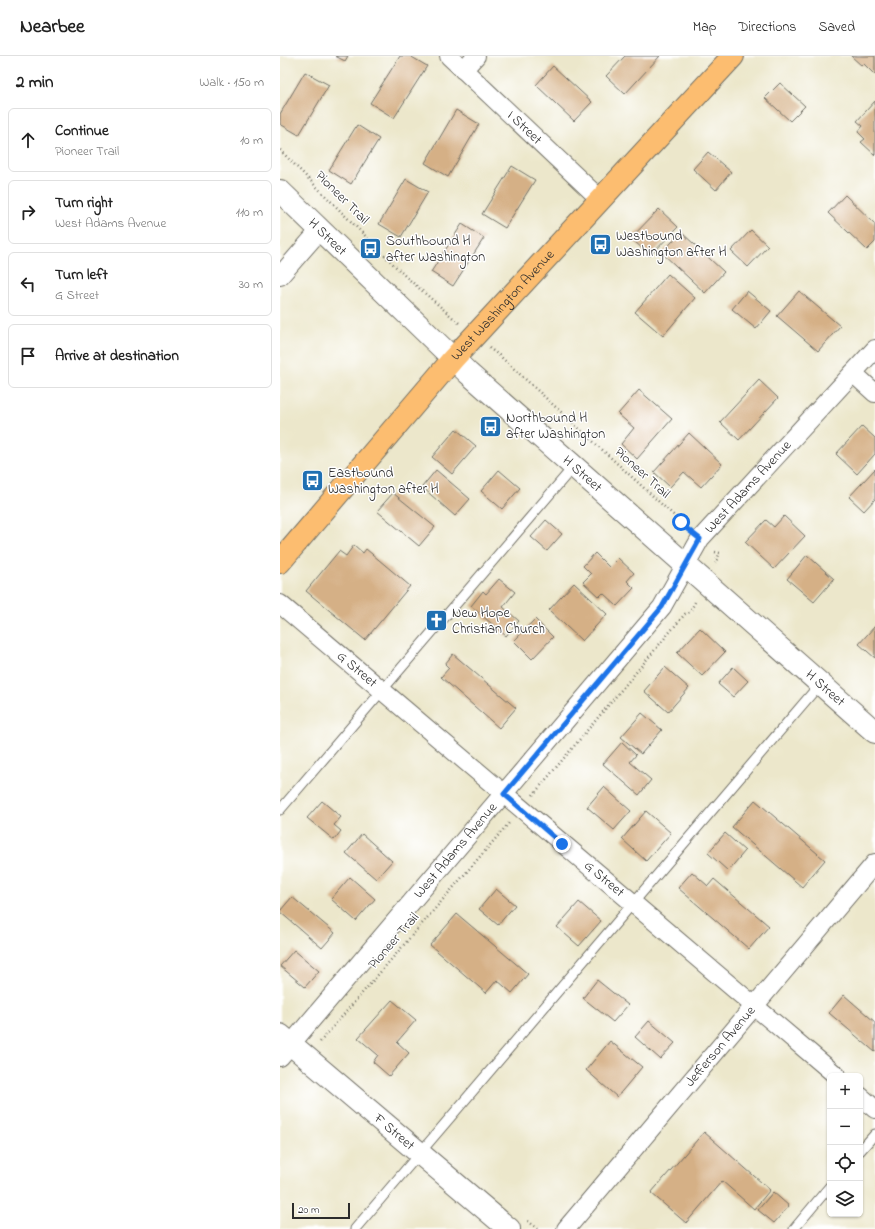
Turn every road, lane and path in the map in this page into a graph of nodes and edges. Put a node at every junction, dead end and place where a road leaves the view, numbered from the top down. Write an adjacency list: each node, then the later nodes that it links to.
1 (449, 56): 4 (street, I Street)
2 (476, 56): 4 (street)
3 (733, 56): 7 (main road, West Washington Avenue)
4 (463, 70): 7 (street, I Street)
5 (280, 150): 10 (path, Pioneer Trail)
6 (280, 191): 8 (street, H Street)
7 (601, 200): 10 (main road, West Washington Avenue)
8 (320, 230): 9 (street); 12 (street, H Street)
9 (280, 276)
10 (475, 336): 12 (main road, West Washington Avenue); 16 (path, Pioneer Trail)
11 (875, 349): 13 (street, West Adams Avenue)
12 (453, 359): 15 (street, H Street); 17 (main road, West Washington Avenue)
13 (853, 373): 14 (street); 16 (street, West Adams Avenue)
14 (875, 393)
15 (574, 466): 18 (street, H Street); 22 (lane)
16 (700, 539): 18 (street, West Adams Avenue); 19 (path, Pioneer Trail)
17 (280, 562)
18 (686, 565): 19 (street, H Street); 24 (street, West Adams Avenue)
19 (705, 582): 21 (street, H Street); 25 (path, Pioneer Trail)
20 (280, 604): 22 (street, G Street)
21 (820, 684): 23 (street, H Street); 28 (lane)
22 (382, 690): 24 (street, G Street); 26 (lane)
23 (875, 732)
24 (504, 794): 25 (street, G Street); 31 (street, West Adams Avenue)
25 (522, 809): 28 (street, G Street); 30 (path, Pioneer Trail)
26 (280, 810)
27 (875, 863): 29 (street, Jefferson Avenue)
28 (632, 903): 29 (street, G Street); 37 (lane)
29 (755, 1006): 32 (street, G Street); 42 (street, Jefferson Avenue)
30 (319, 1044)
31 (284, 1045): 37 (street, F Street)
32 (833, 1073)
33 (863, 1098): 34 (street)
34 (875, 1108)
35 (875, 1134): 36 (lane)
36 (863, 1148)
37 (420, 1153): 39 (street, F Street); 40 (lane)
38 (827, 1190): 43 (lane)
39 (517, 1224): 41 (path)
40 (355, 1229)
41 (538, 1229)
42 (566, 1229)
43 (794, 1229)

